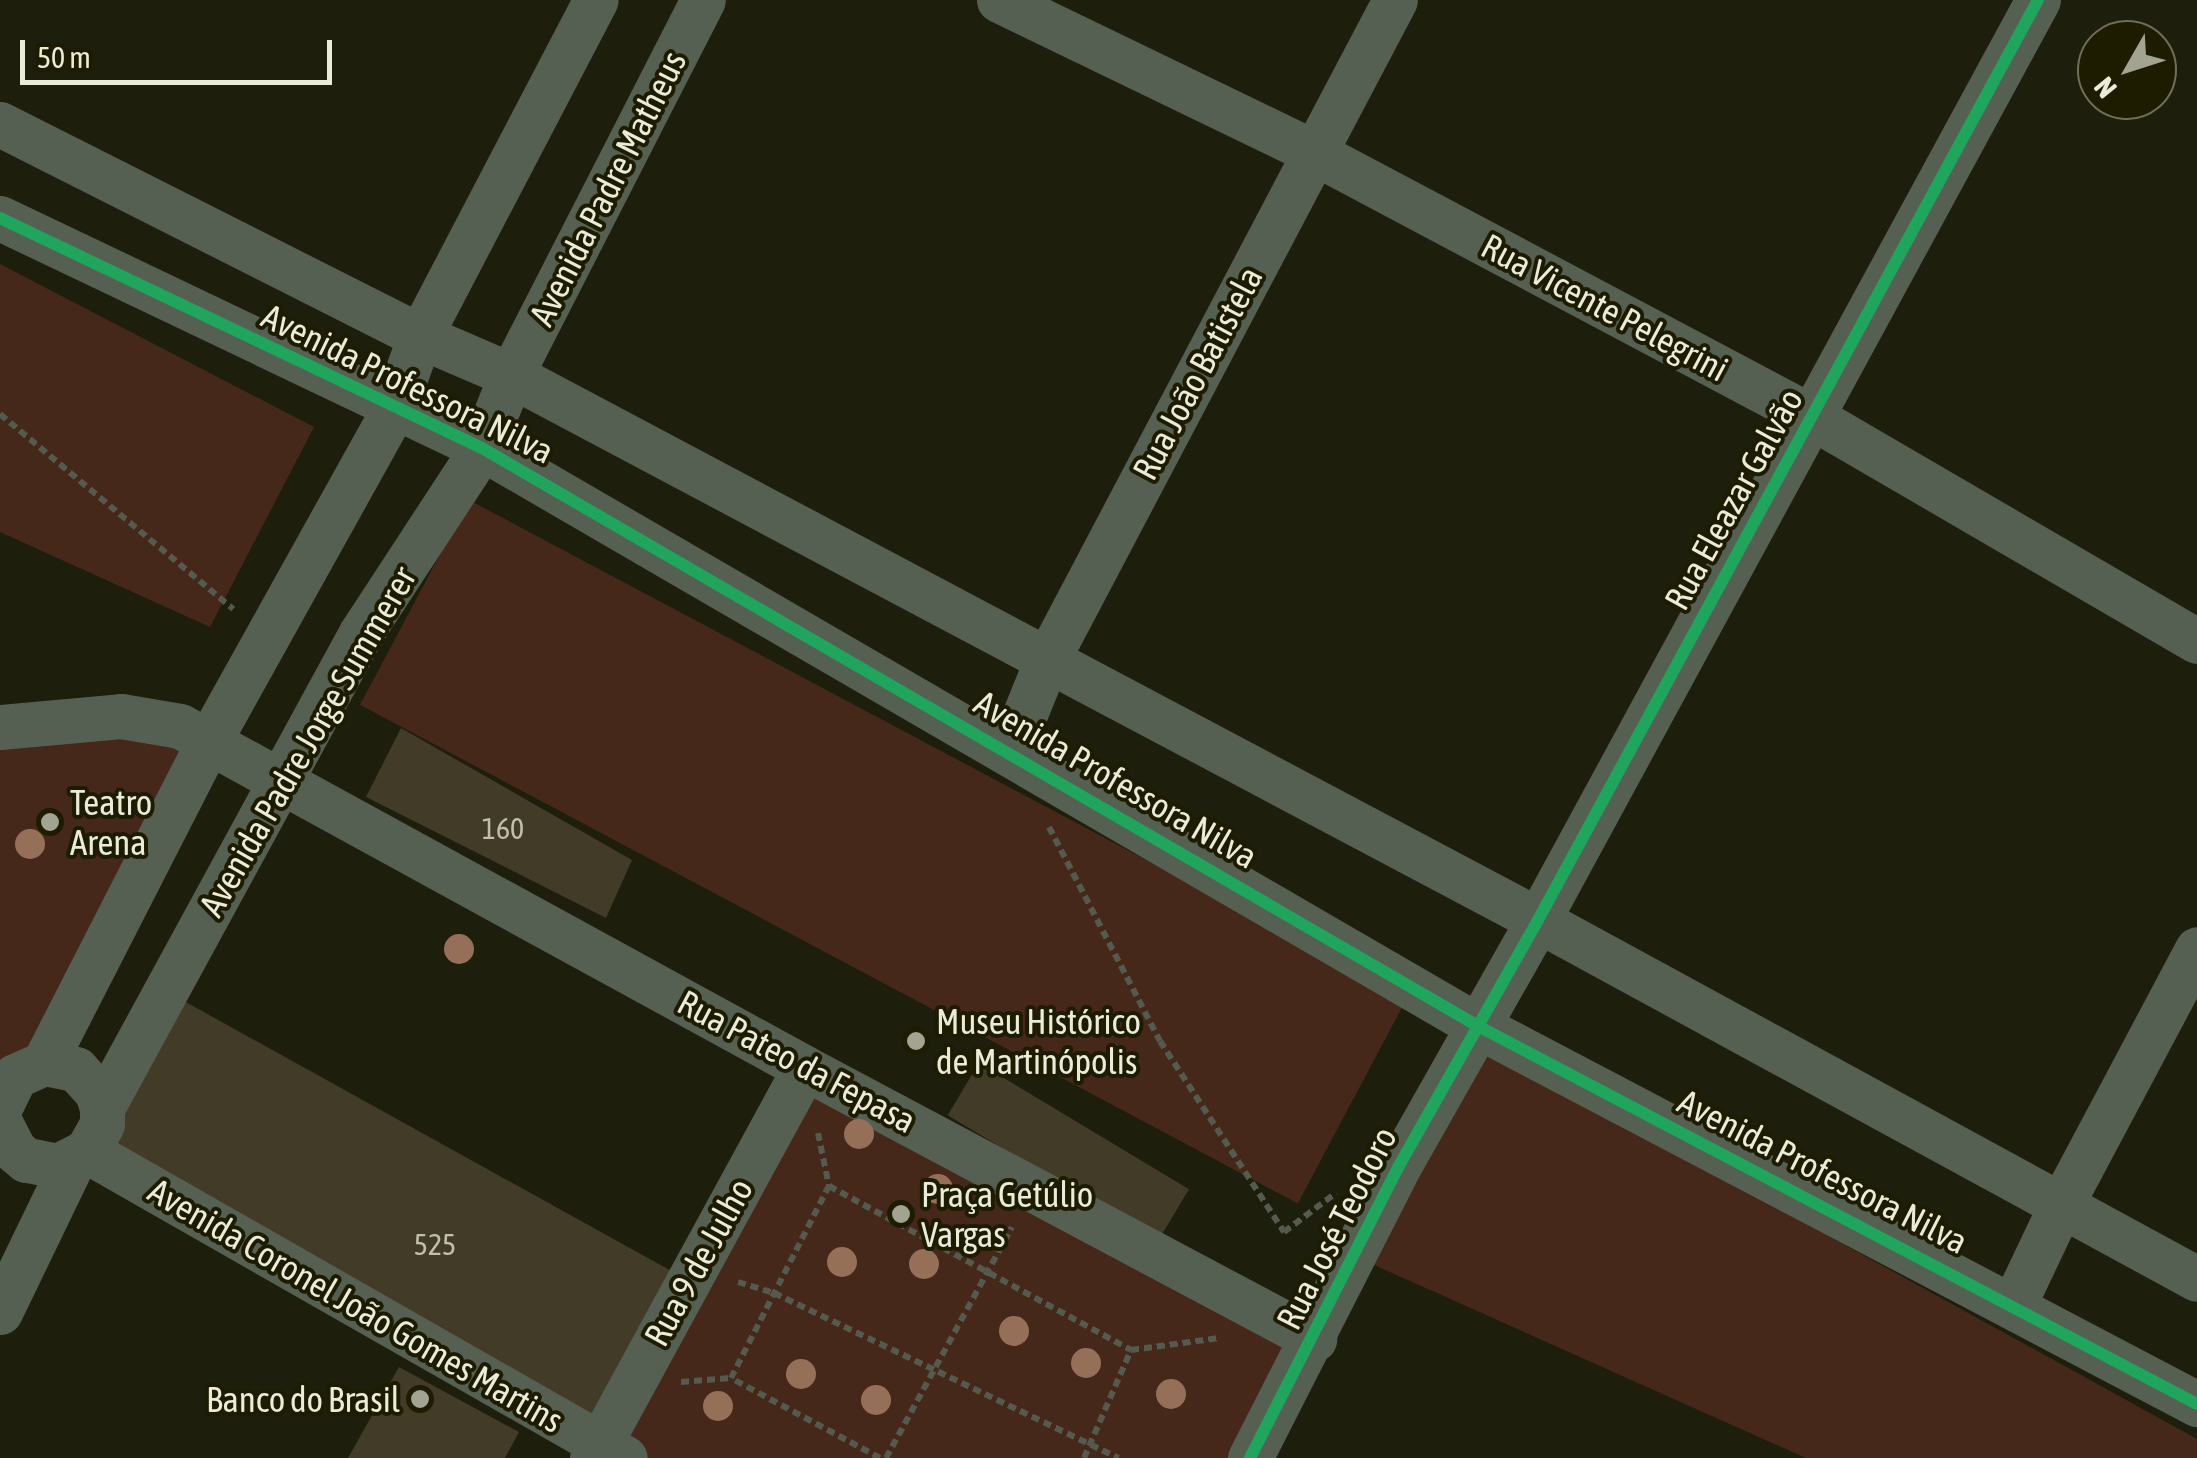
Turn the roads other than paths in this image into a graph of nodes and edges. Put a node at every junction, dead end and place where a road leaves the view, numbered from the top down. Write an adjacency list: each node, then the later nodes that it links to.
1 (596, 0): 9 (street)
2 (703, 0): 10 (street, Avenida Padre Matheus)
3 (1000, 0): 7 (street, Rua Vicente Pelegrini)
4 (1395, 0): 7 (street, Rua João Batistela)
5 (2038, 0): 12 (street, Rua Eleazar Galvão)
6 (0, 124): 9 (street, Avenida Professora Nilva)
7 (1313, 152): 12 (street, Rua Vicente Pelegrini); 15 (street, Rua João Batistela)
8 (0, 218): 11 (street, Avenida Professora Nilva)
9 (420, 336): 10 (street, Avenida Professora Nilva); 11 (street)
10 (511, 376): 13 (street, Avenida Padre Jorge Summerer); 15 (street, Avenida Professora Nilva)
11 (394, 408): 13 (street, Avenida Professora Nilva); 17 (street)
12 (1812, 418): 14 (street, Rua Vicente Pelegrini); 20 (street, Rua Eleazar Galvão)
13 (482, 448): 18 (street, Avenida Professora Nilva); 19 (street, Avenida Padre Jorge Summerer)
14 (2197, 641)
15 (1046, 662): 18 (street, Rua João Batistela); 20 (street, Avenida Professora Nilva)
16 (0, 727): 17 (street, Rua Pateo da Fepasa)
17 (209, 741): 19 (street, Rua Pateo da Fepasa); 23 (street)
18 (1010, 751): 22 (street, Avenida Professora Nilva)
19 (282, 780): 24 (street, Rua Pateo da Fepasa); 25 (street, Avenida Padre Jorge Summerer)
20 (1538, 920): 22 (street, Rua Eleazar Galvão); 28 (street, Avenida Professora Nilva)
21 (2197, 949): 28 (street)
22 (1476, 1025): 30 (street, Avenida Professora Nilva); 32 (street, Rua José Teodoro)
23 (44, 1063): 25 (street); 26 (street)
24 (805, 1068): 32 (street, Rua Pateo da Fepasa); 34 (street, Rua 9 de Julho)
25 (102, 1108): 27 (street)
26 (2, 1115): 27 (street)
27 (80, 1156): 31 (street); 34 (street, Avenida Coronel João Gomes Martins)
28 (2060, 1207): 29 (street, Avenida Professora Nilva); 30 (street)
29 (2197, 1280)
30 (2014, 1304): 33 (street, Avenida Professora Nilva)
31 (0, 1312)
32 (1302, 1333): 35 (street, Rua José Teodoro)
33 (2197, 1404)
34 (605, 1453)
35 (1250, 1458)

